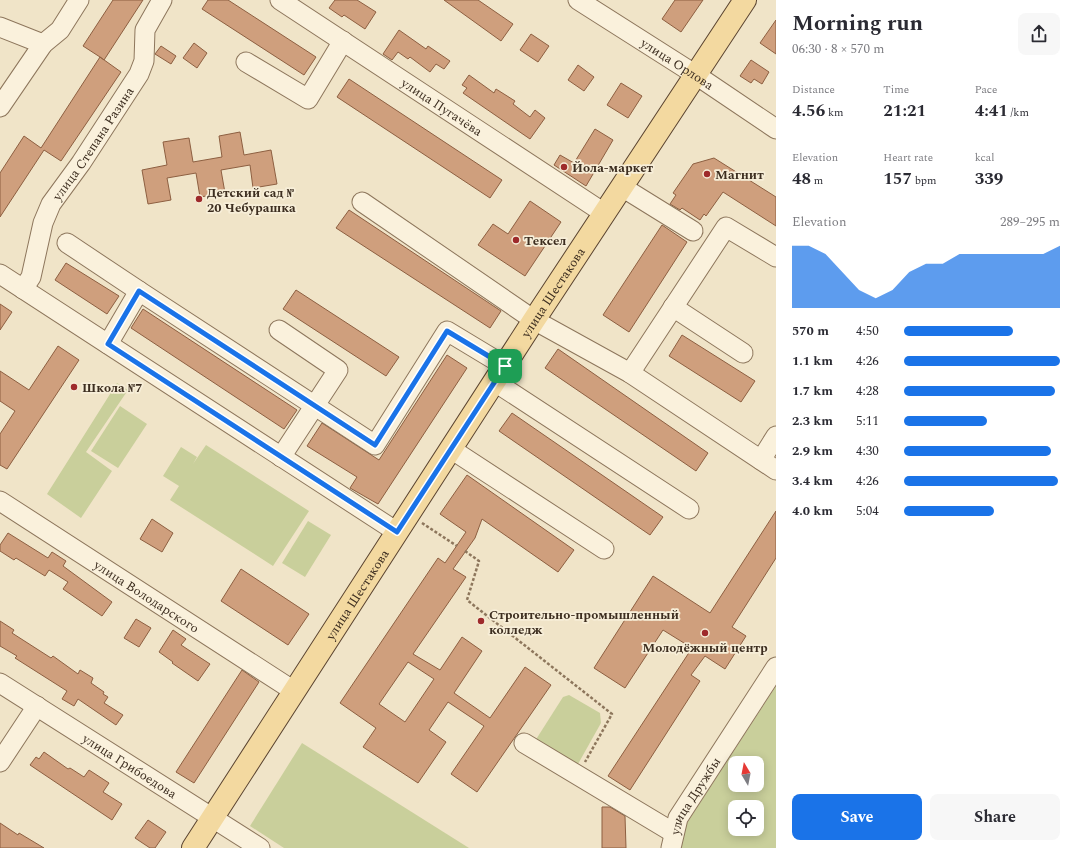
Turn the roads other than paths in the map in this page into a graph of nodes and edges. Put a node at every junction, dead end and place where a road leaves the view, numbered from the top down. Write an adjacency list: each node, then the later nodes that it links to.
1 (162, 0): 20 (street, улица Степана Разина)
2 (280, 0): 7 (street, улица Пугачёва)
3 (578, 0): 10 (street, улица Орлова)
4 (745, 0): 10 (main road, улица Шестакова)
5 (72, 2): 8 (street)
6 (0, 27): 8 (street)
7 (343, 41): 9 (street); 15 (street, улица Пугачёва)
8 (43, 44): 11 (street)
9 (246, 62)
10 (696, 75): 12 (street, улица Орлова); 13 (main road, улица Шестакова)
11 (0, 107)
12 (776, 129)
13 (622, 187): 15 (main road, улица Шестакова); 16 (street)
14 (362, 202): 23 (street)
15 (604, 213): 23 (main road, улица Шестакова)
16 (693, 231)
17 (67, 243): 21 (street)
18 (776, 257): 22 (street)
19 (0, 274): 20 (street)
20 (23, 289): 25 (street)
21 (139, 291): 25 (street); 29 (street)
22 (672, 307): 26 (street); 27 (street)
23 (534, 320): 27 (street); 28 (main road, улица Шестакова)
24 (280, 330): 29 (street)
25 (108, 344): 32 (street)
26 (743, 353)
27 (630, 373): 33 (street)
28 (500, 374): 29 (street); 31 (main road, улица Шестакова); 35 (street)
29 (314, 406): 32 (street)
30 (776, 436): 33 (street)
31 (451, 449): 36 (main road, улица Шестакова); 37 (street)
32 (282, 457): 36 (street)
33 (768, 465)
34 (0, 501): 40 (street, улица Володарского)
35 (689, 509)
36 (397, 532): 40 (main road, улица Шестакова)
37 (604, 549)
38 (776, 667): 45 (street, улица Дружбы)
39 (0, 683): 41 (street, улица Грибоедова)
40 (294, 691): 44 (main road, улица Шестакова)
41 (37, 706): 43 (street); 44 (street, улица Грибоедова)
42 (524, 744): 45 (street)
43 (0, 762)
44 (212, 817): 46 (main road, улица Шестакова); 47 (street, улица Грибоедова)
45 (673, 841)
46 (193, 848)
47 (260, 848)

